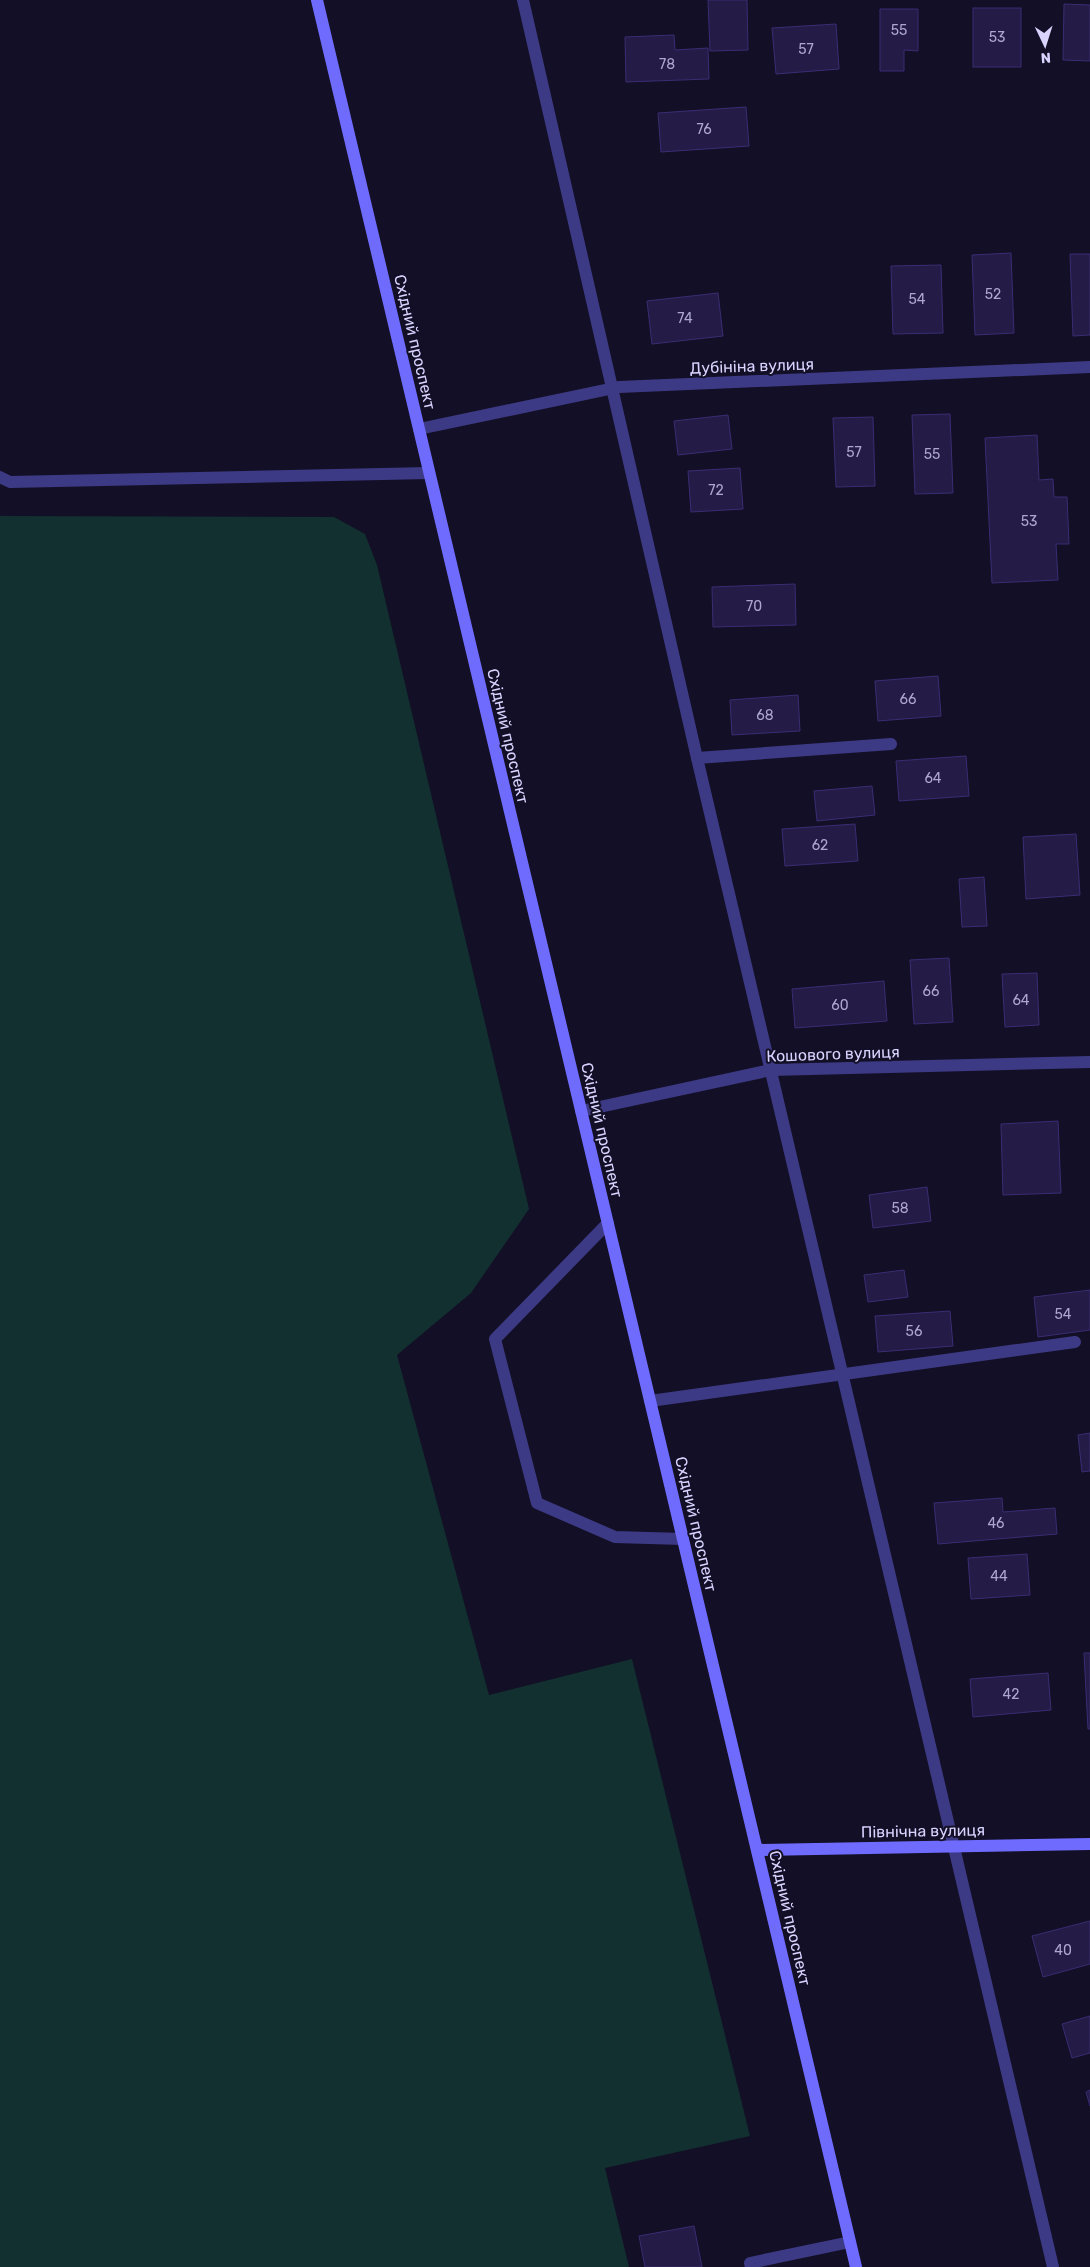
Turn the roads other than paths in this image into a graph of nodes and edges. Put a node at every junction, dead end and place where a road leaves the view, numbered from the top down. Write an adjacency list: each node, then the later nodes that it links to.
1 (317, 0): 5 (main road, Східний проспект)
2 (523, 0): 4 (street)
3 (1090, 367): 4 (street, Дубініна вулиця)
4 (611, 389): 5 (street, Дубініна вулиця); 9 (street)
5 (419, 429): 6 (main road, Східний проспект)
6 (429, 473): 7 (street); 12 (main road, Східний проспект)
7 (0, 477)
8 (891, 744): 9 (street)
9 (697, 758): 11 (street)
10 (1090, 1062): 11 (street, Кошового вулиця)
11 (771, 1070): 12 (street, Кошового вулиця); 15 (street)
12 (581, 1111): 13 (main road, Східний проспект)
13 (608, 1223): 16 (main road, Східний проспект); 17 (street)
14 (1075, 1342): 15 (street)
15 (843, 1375): 16 (street); 19 (street)
16 (650, 1400): 17 (main road, Східний проспект)
17 (683, 1539): 20 (main road, Східний проспект)
18 (1090, 1844): 19 (main road, Північна вулиця)
19 (955, 1847): 20 (main road, Північна вулиця); 24 (street)
20 (757, 1850): 21 (main road, Східний проспект)
21 (850, 2242): 22 (street); 23 (main road, Східний проспект)
22 (751, 2267)
23 (856, 2267)
24 (1053, 2267)

